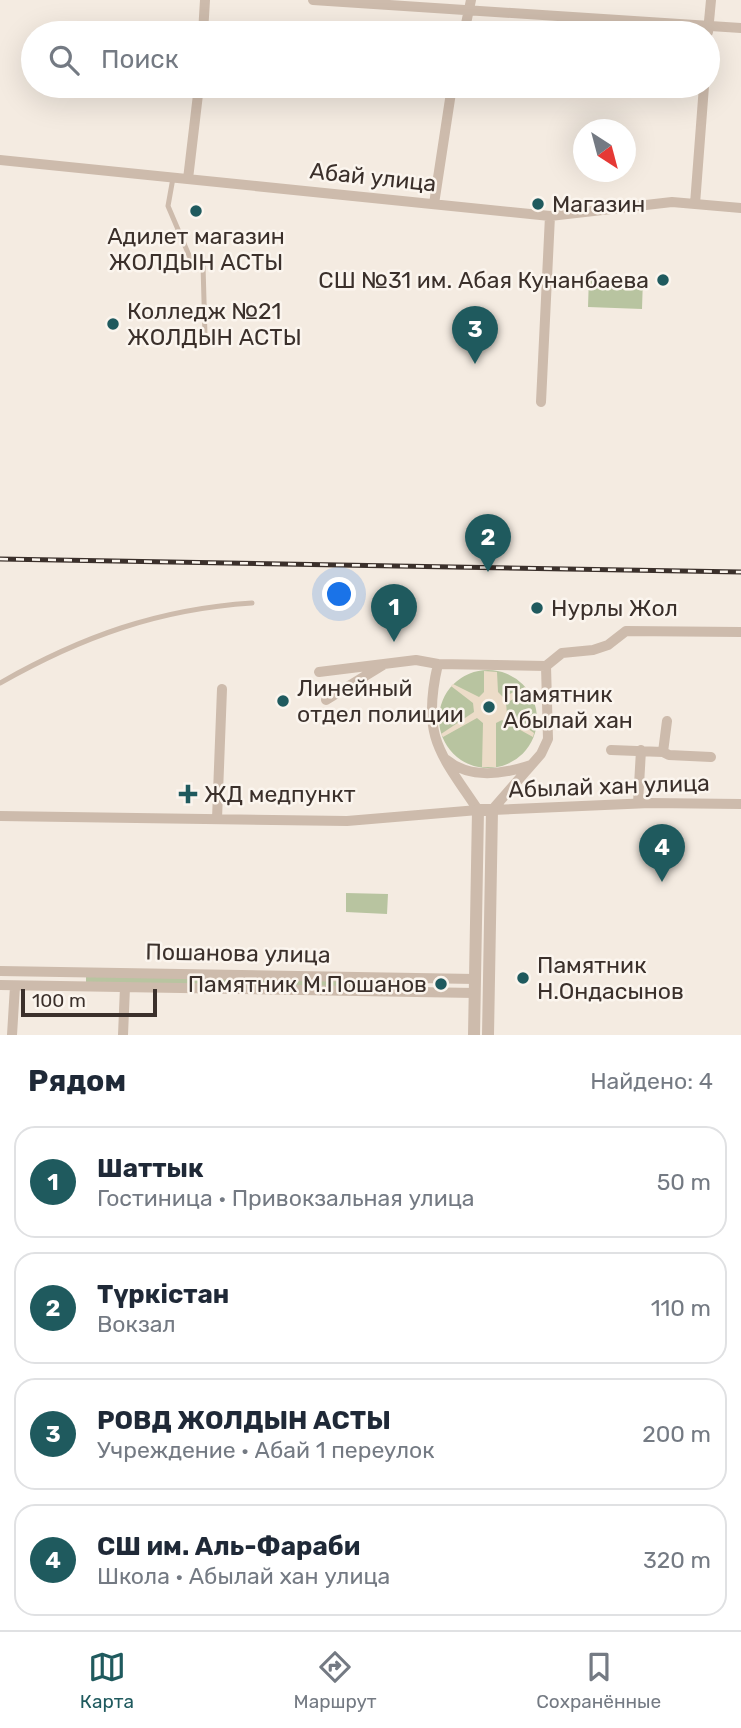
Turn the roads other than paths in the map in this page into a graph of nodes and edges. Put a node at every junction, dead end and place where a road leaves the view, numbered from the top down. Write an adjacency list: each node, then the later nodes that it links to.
1 (205, 0): 5 (street)
2 (313, 0): 4 (street)
3 (711, 0): 7 (street)
4 (470, 4): 6 (street)
5 (204, 21)
6 (626, 21)
7 (709, 21)
8 (741, 28): 9 (street)
9 (720, 29)
10 (198, 98): 15 (street)
11 (450, 98): 16 (street)
12 (703, 98): 17 (street)
13 (0, 160): 14 (street, Абай улица)
14 (173, 177): 15 (street, Абай улица); 20 (lane)
15 (188, 179): 16 (street, Абай улица)
16 (434, 204): 19 (street, Абай улица)
17 (695, 204): 18 (street, Абай улица); 19 (street, Абай улица)
18 (741, 208)
19 (550, 216): 21 (street)
20 (205, 336)
21 (541, 402)
22 (252, 603): 28 (lane)
23 (741, 632): 26 (street)
24 (386, 663): 25 (street); 27 (street); 30 (street)
25 (438, 664): 26 (street); 35 (street)
26 (546, 666): 37 (street)
27 (319, 672)
28 (0, 683)
29 (222, 689): 43 (street)
30 (326, 699)
31 (667, 721): 34 (street)
32 (611, 750): 33 (street)
33 (641, 750): 34 (street); 38 (street)
34 (663, 752): 36 (street)
35 (440, 754): 37 (street); 40 (street)
36 (711, 757)
37 (531, 765): 41 (street)
38 (638, 803): 39 (street, Абылай хан улица); 41 (street, Абылай хан улица)
39 (741, 804)
40 (478, 810): 41 (street, Абылай хан улица); 43 (street); 46 (street)
41 (492, 810): 55 (street)
42 (0, 816): 43 (street)
43 (217, 820)
44 (0, 971): 45 (street, Пошанова улица)
45 (208, 974): 46 (street, Пошанова улица); 50 (lane)
46 (475, 979): 51 (street)
47 (0, 985): 48 (street, Пошанова улица)
48 (15, 986): 49 (street, Пошанова улица); 52 (street)
49 (125, 987): 50 (street, Пошанова улица); 53 (street)
50 (208, 988): 51 (street, Пошанова улица)
51 (475, 993): 54 (street)
52 (12, 1035)
53 (123, 1035)
54 (474, 1035)
55 (488, 1035)

